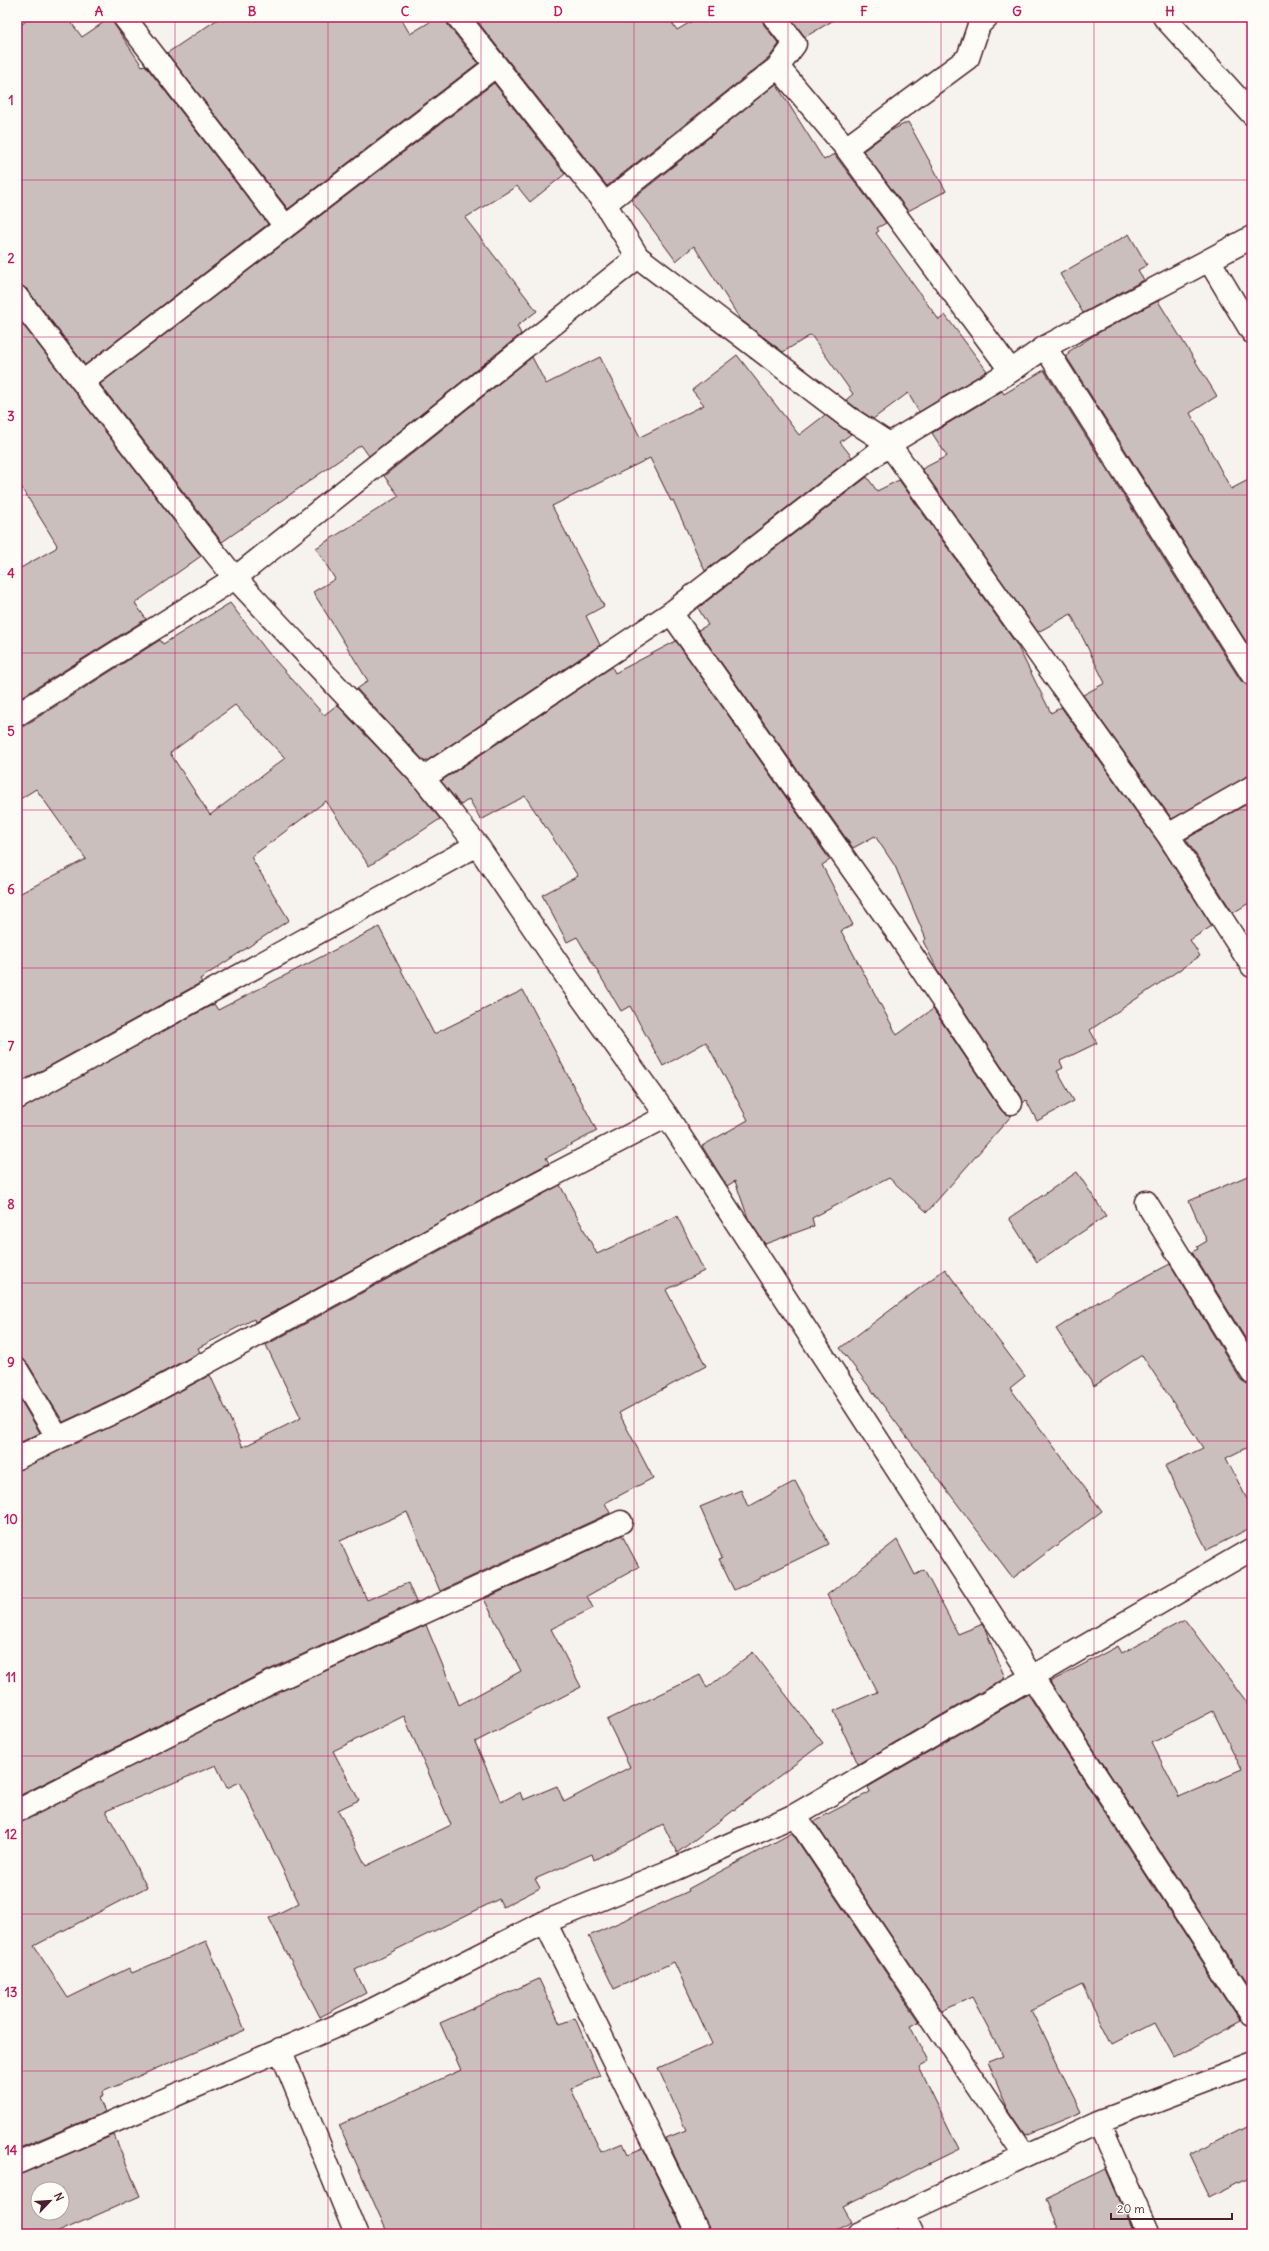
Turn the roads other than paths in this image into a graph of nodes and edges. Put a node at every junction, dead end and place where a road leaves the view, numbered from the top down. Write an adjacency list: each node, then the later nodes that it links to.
1 (124, 17): 11 (street)
2 (458, 17): 6 (street)
3 (774, 17): 7 (street)
4 (987, 17): 9 (street)
5 (1164, 17): 8 (street)
6 (495, 66): 10 (street); 11 (street)
7 (778, 67): 9 (street); 10 (street)
8 (1252, 114)
9 (846, 148): 18 (street)
10 (605, 204): 13 (street)
11 (285, 226): 19 (street)
12 (1252, 237): 14 (street)
13 (638, 256): 20 (street); 21 (street)
14 (1209, 260): 16 (street); 17 (street)
15 (17, 297): 19 (street)
16 (1252, 332)
17 (1045, 347): 18 (street); 23 (street)
18 (1012, 371): 20 (street)
19 (84, 381): 21 (street)
20 (889, 444): 22 (street); 27 (street)
21 (235, 578): 24 (street); 25 (street)
22 (671, 613): 25 (street); 31 (street)
23 (1252, 674)
24 (17, 715)
25 (423, 778): 28 (street)
26 (1252, 786): 27 (street)
27 (1168, 835): 29 (street)
28 (477, 845): 30 (street); 32 (street)
29 (1252, 966)
30 (17, 1098)
31 (1011, 1103)
32 (667, 1116): 36 (street); 40 (street)
33 (1146, 1202): 35 (street)
34 (17, 1370): 36 (street)
35 (1252, 1373)
36 (58, 1438): 37 (street)
37 (17, 1458)
38 (621, 1522): 41 (street)
39 (1252, 1549): 40 (street)
40 (1034, 1677): 42 (street); 44 (street)
41 (17, 1811)
42 (795, 1815): 43 (street); 48 (street)
43 (545, 1922): 45 (street); 52 (street)
44 (1252, 2015)
45 (280, 2049): 49 (street); 51 (street)
46 (1252, 2064): 47 (street)
47 (1099, 2122): 48 (street); 55 (street)
48 (1025, 2156): 50 (street)
49 (17, 2163)
50 (903, 2213): 53 (street); 54 (street)
51 (356, 2234)
52 (699, 2234)
53 (858, 2234)
54 (913, 2234)
55 (1148, 2234)

